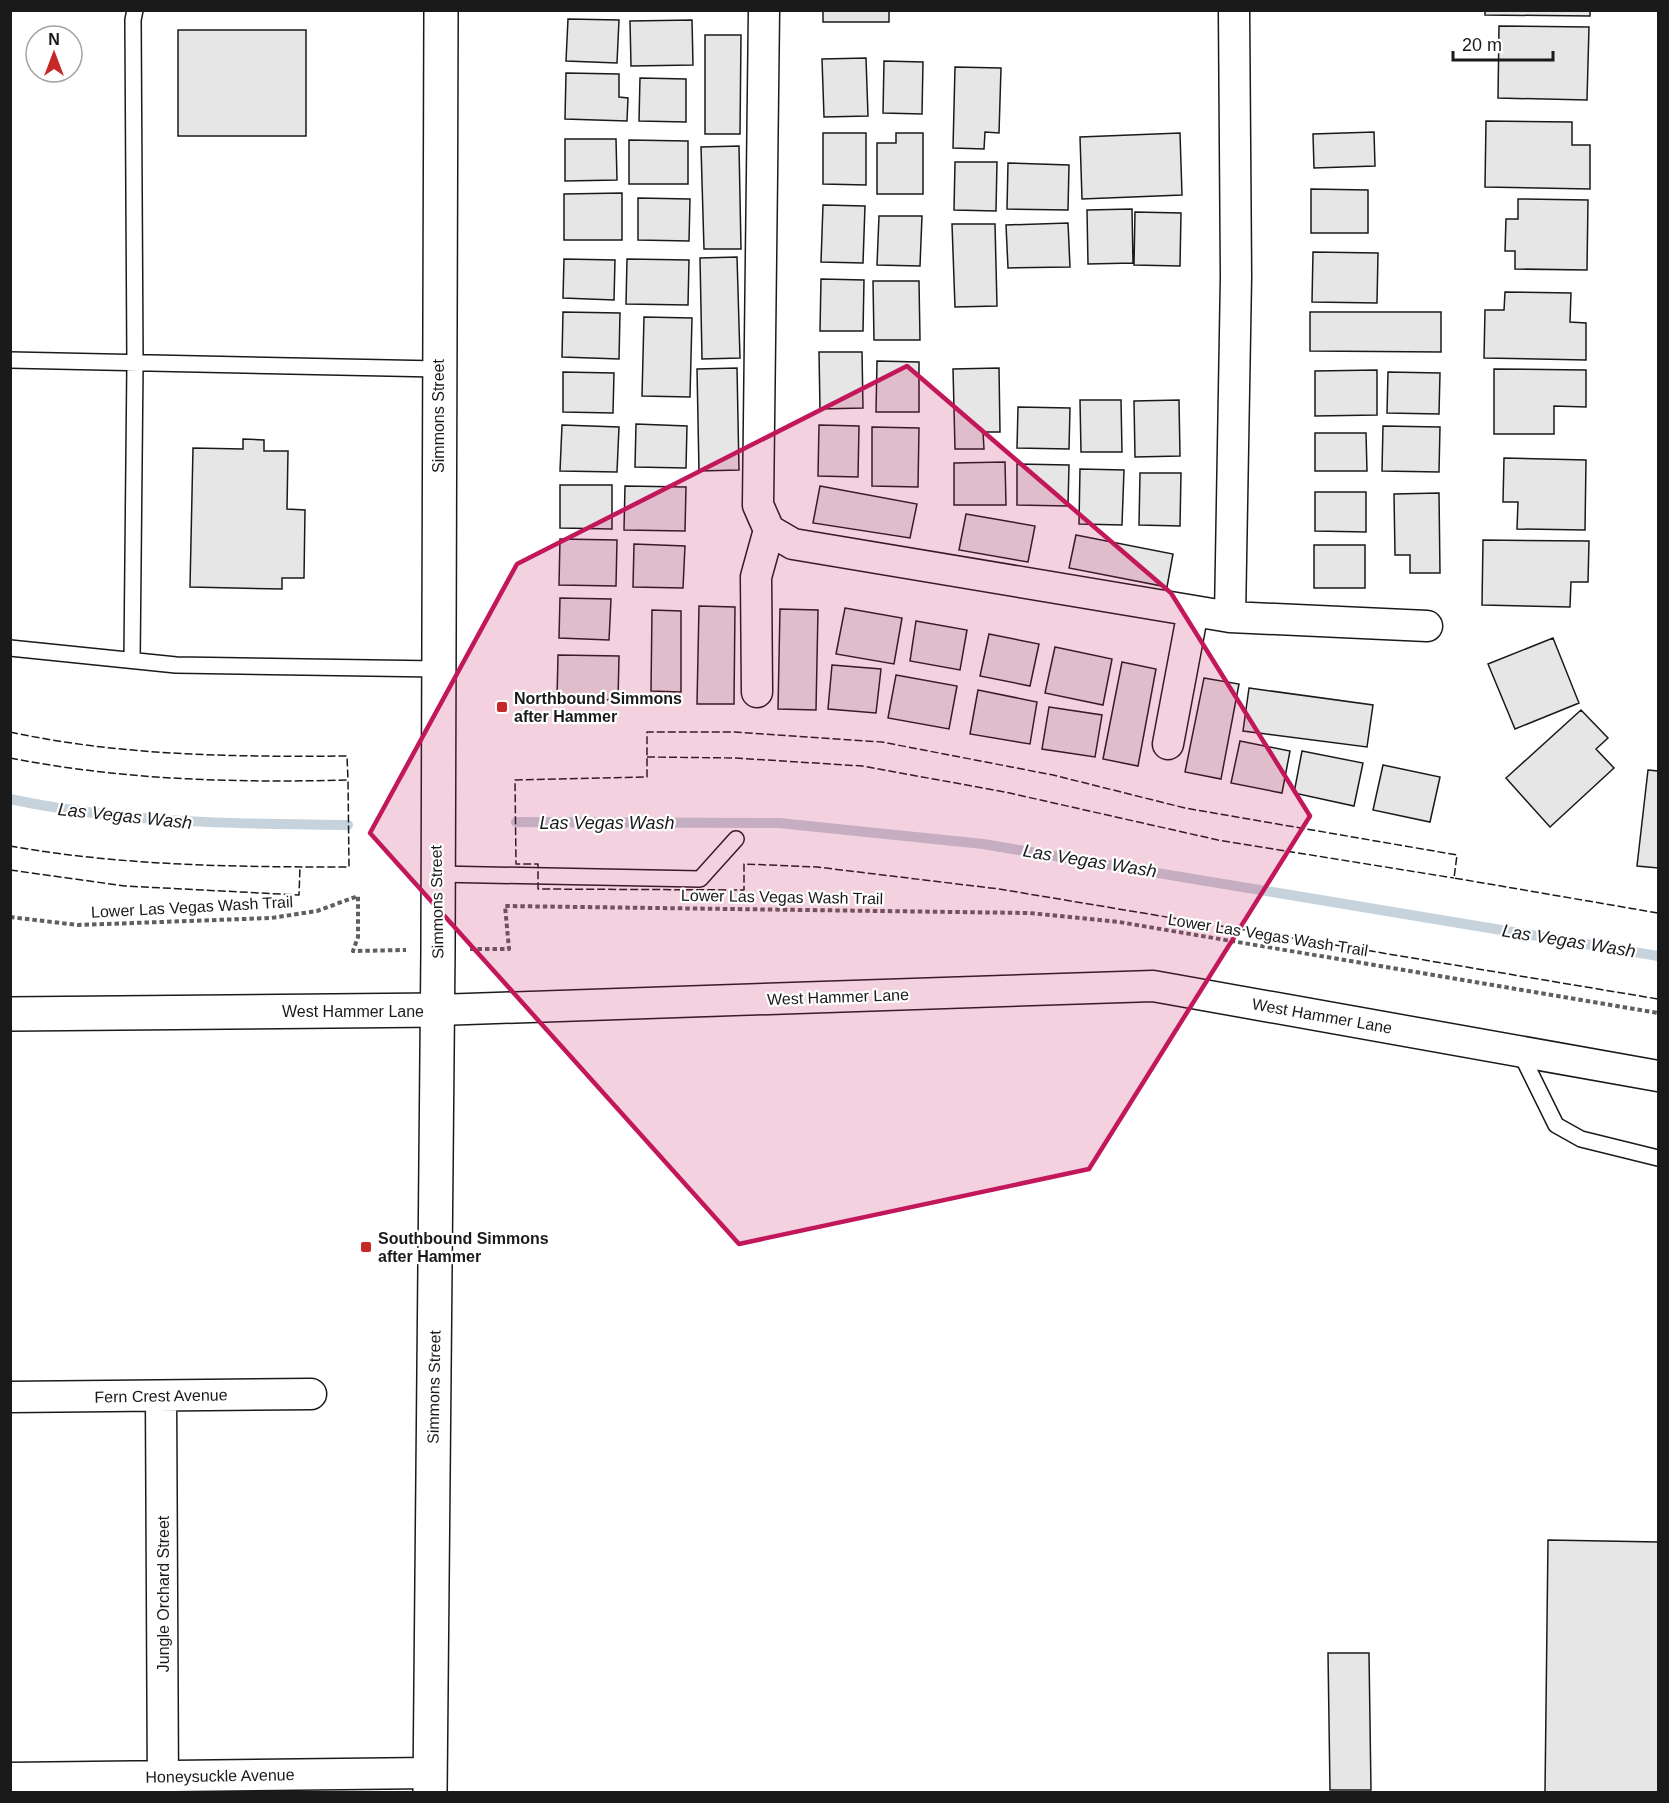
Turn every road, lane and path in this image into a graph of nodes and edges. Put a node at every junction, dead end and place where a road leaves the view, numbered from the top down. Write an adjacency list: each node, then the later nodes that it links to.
1 (135, 10): 6 (lane)
2 (441, 10): 7 (main road, Simmons Street)
3 (764, 10): 8 (street)
4 (1234, 10): 10 (street)
5 (10, 360): 6 (lane)
6 (135, 363): 7 (lane); 13 (lane)
7 (438, 369): 14 (main road, Simmons Street)
8 (769, 530): 9 (street); 15 (street)
9 (1193, 611): 10 (street); 16 (street)
10 (1230, 617): 11 (street)
11 (1427, 626)
12 (10, 648): 13 (lane)
13 (132, 660): 14 (lane)
14 (438, 669): 18 (main road, Simmons Street)
15 (757, 692)
16 (1168, 744)
17 (736, 839): 18 (lane)
18 (437, 874): 20 (main road, Simmons Street)
19 (10, 917): 20 (path, Lower Las Vegas Wash Trail)
20 (438, 950): 21 (main road, Simmons Street); 22 (path, Lower Las Vegas Wash Trail)
21 (438, 1010): 23 (main road, West Hammer Lane); 24 (street, West Hammer Lane); 31 (main road, Simmons Street)
22 (1659, 1013)
23 (10, 1014)
24 (1521, 1052): 25 (street, West Hammer Lane); 26 (lane)
25 (1659, 1076)
26 (1659, 1158)
27 (311, 1394): 28 (street, Fern Crest Avenue)
28 (161, 1396): 29 (street, Fern Crest Avenue); 32 (street, Jungle Orchard Street)
29 (10, 1397)
30 (10, 1778): 32 (street, Honeysuckle Avenue)
31 (430, 1783): 32 (street, Honeysuckle Avenue)
32 (163, 1785)

